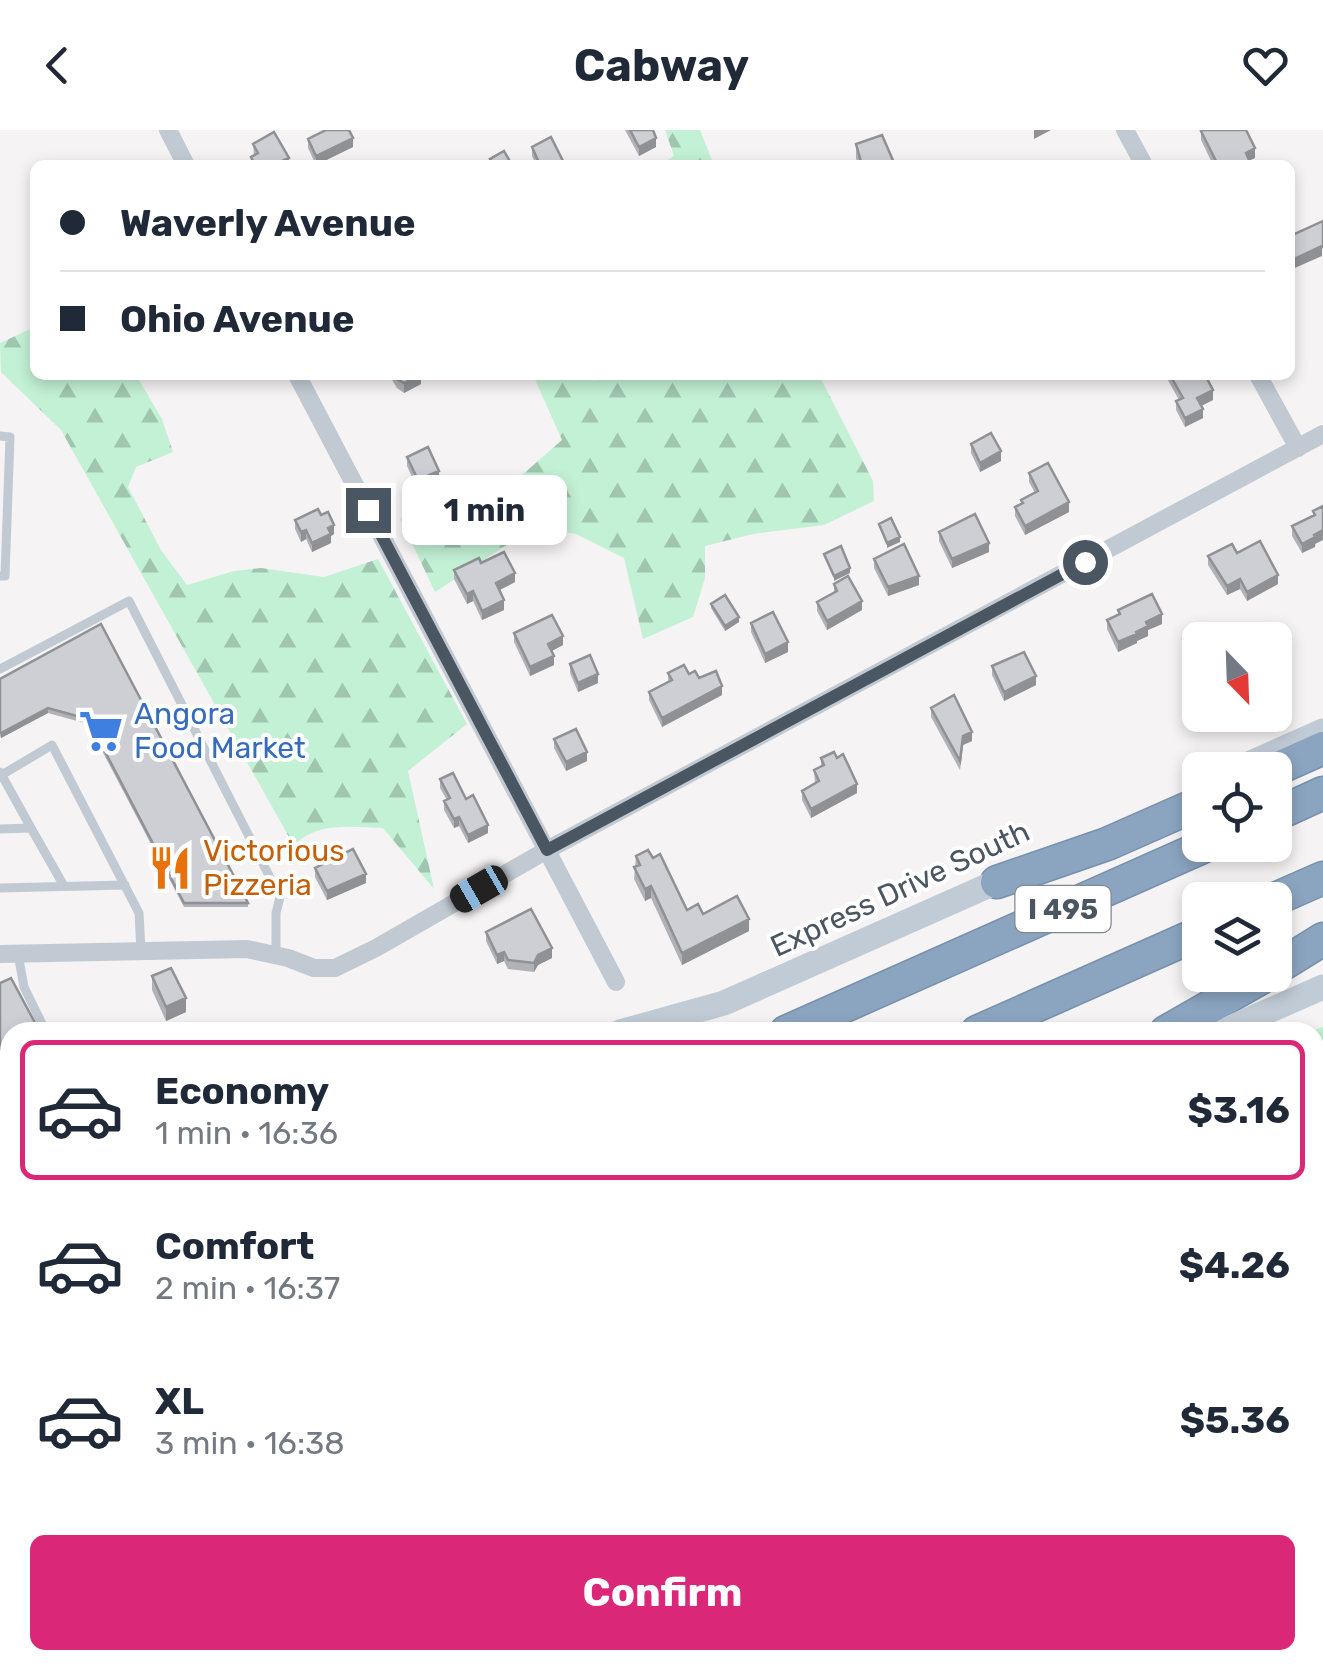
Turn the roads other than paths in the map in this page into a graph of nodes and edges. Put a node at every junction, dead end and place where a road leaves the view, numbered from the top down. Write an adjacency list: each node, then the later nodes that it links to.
1 (168, 130): 3 (street)
2 (1124, 130): 4 (street)
3 (183, 160)
4 (1141, 160)
5 (300, 380): 23 (street)
6 (1261, 380): 9 (street)
7 (1323, 434): 9 (street)
8 (0, 436): 10 (lane)
9 (1298, 448): 23 (street)
10 (0, 576)
11 (0, 669): 35 (lane)
12 (1323, 731): 14 (main road)
13 (1323, 748): 15 (highway)
14 (1276, 752)
15 (1292, 762)
16 (1, 774): 21 (lane); 27 (lane)
17 (1182, 794): 26 (main road, Express Drive South)
18 (1323, 794): 19 (highway)
19 (1292, 808)
20 (1182, 811): 26 (highway)
21 (32, 828): 22 (lane); 28 (lane)
22 (0, 830)
23 (547, 850): 35 (street); 37 (street)
24 (1182, 856): 42 (highway, I 495)
25 (1323, 878): 30 (highway)
26 (996, 882): 41 (main road, Express Drive South)
27 (124, 885): 28 (lane); 33 (lane)
28 (64, 886): 29 (lane)
29 (0, 888)
30 (1292, 892)
31 (1323, 939): 36 (highway)
32 (1182, 941): 43 (highway, I 495)
33 (140, 951): 34 (street); 35 (street)
34 (9, 954): 40 (lane)
35 (276, 956)
36 (1292, 958)
37 (616, 982)
38 (1323, 987): 45 (main road)
39 (1236, 992): 44 (highway)
40 (41, 1022)
41 (658, 1022)
42 (809, 1022)
43 (1000, 1022)
44 (1184, 1022)
45 (1244, 1022)

